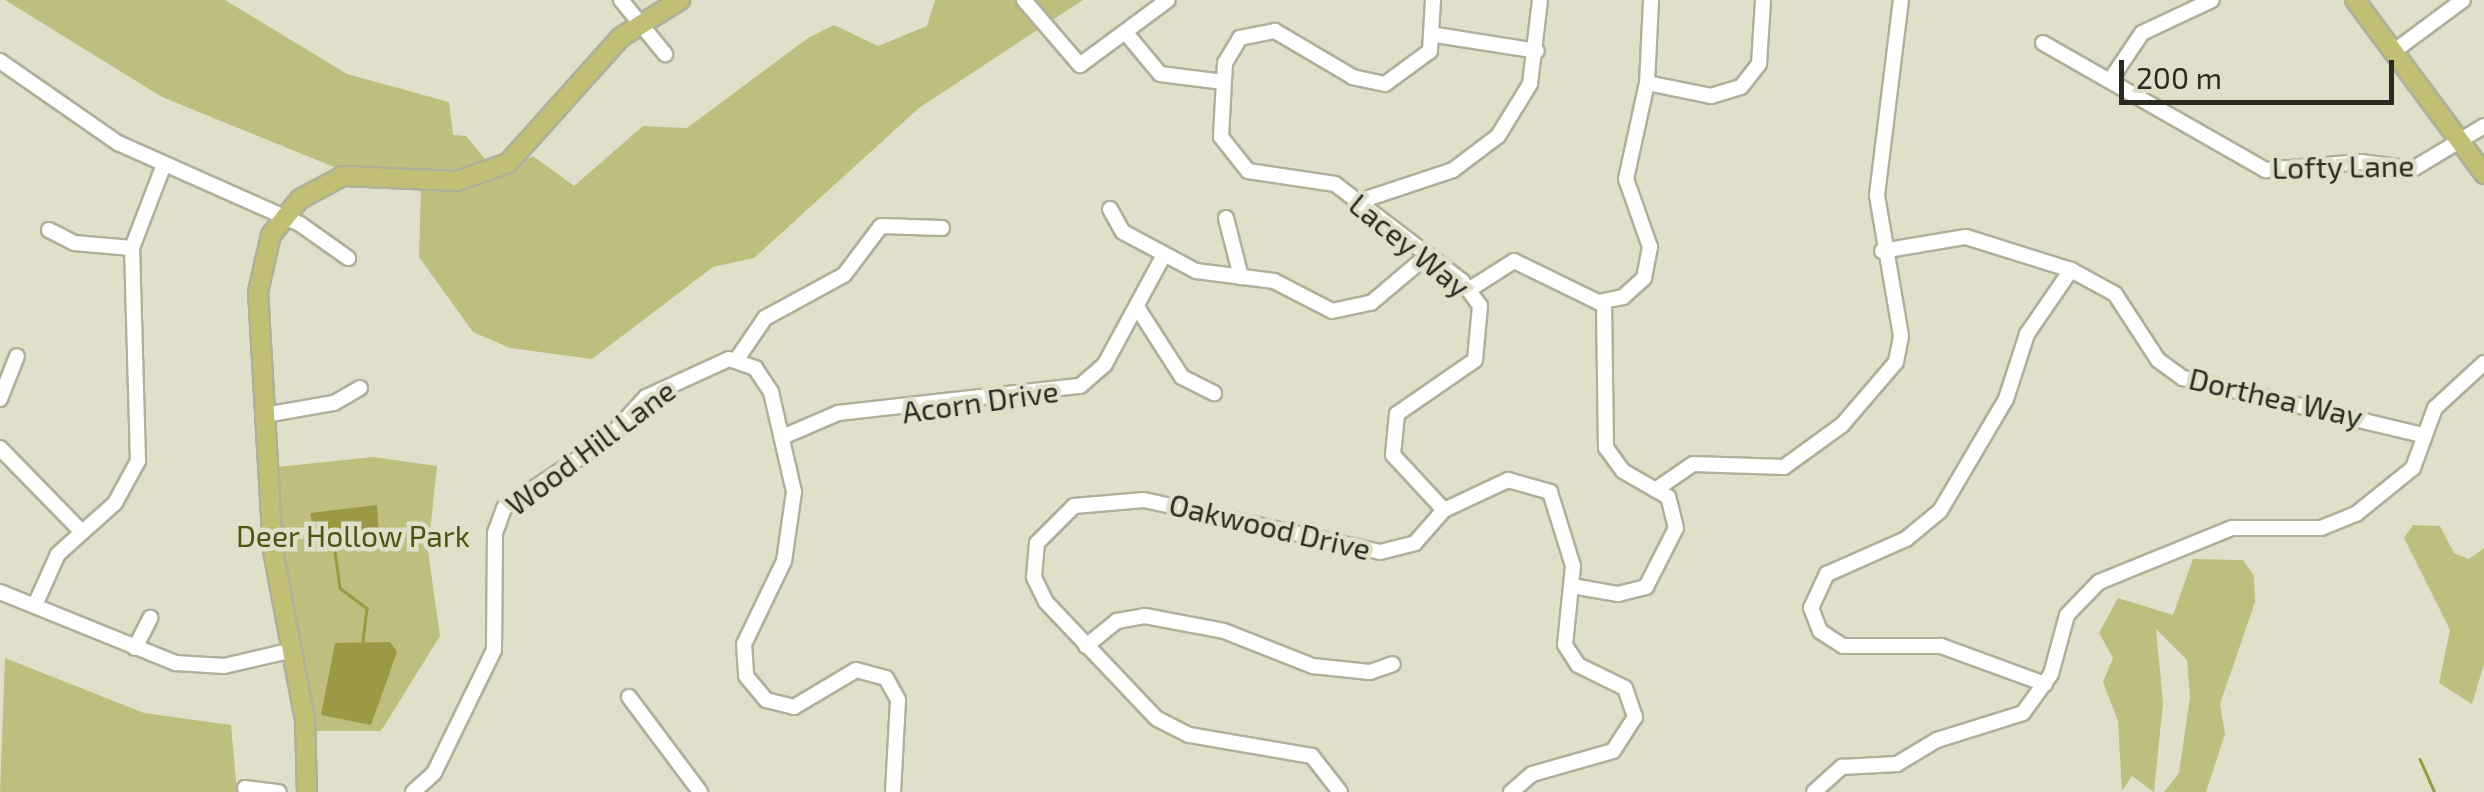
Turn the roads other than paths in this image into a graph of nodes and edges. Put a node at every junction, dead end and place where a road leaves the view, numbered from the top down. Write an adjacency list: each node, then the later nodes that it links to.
1 (621, 0): 14 (street)
2 (680, 0): 14 (main road)
3 (1024, 0): 15 (street)
4 (1168, 0): 15 (street)
5 (1433, 0): 16 (street)
6 (1540, 0): 18 (street)
7 (1651, 0): 24 (street)
8 (1763, 0): 24 (street)
9 (1901, 0): 36 (street)
10 (2212, 0): 13 (street)
11 (2355, 0): 19 (main road)
12 (2462, 0): 19 (street)
13 (2188, 4): 22 (street)
14 (640, 21): 20 (street); 31 (main road)
15 (1126, 33): 23 (street)
16 (1436, 35): 18 (street); 23 (street, Lacey Way)
17 (2043, 43): 22 (street, Lofty Lane)
18 (1537, 51): 29 (street)
19 (2393, 52): 26 (main road)
20 (665, 54)
21 (0, 61): 27 (street)
22 (2110, 79): 26 (street, Lofty Lane)
23 (1223, 82): 29 (street, Lacey Way)
24 (1646, 83): 43 (street)
25 (2484, 126): 26 (street, Lofty Lane)
26 (2460, 143): 28 (main road)
27 (164, 164): 31 (street); 35 (street)
28 (2484, 174)
29 (1357, 202): 39 (street, Lacey Way)
30 (1110, 209): 37 (street)
31 (283, 216): 38 (street); 51 (main road)
32 (1226, 218): 41 (street)
33 (942, 228): 46 (street)
34 (49, 230): 35 (street)
35 (132, 248): 57 (street)
36 (1882, 251): 40 (street, Dorthea Way); 55 (street)
37 (1164, 255): 41 (street); 44 (street, Acorn Drive)
38 (348, 258)
39 (1423, 259): 41 (street); 42 (street, Lacey Way)
40 (2071, 270): 53 (street, Dorthea Way); 66 (street)
41 (1241, 277)
42 (1470, 289): 43 (street); 56 (street, Lacey Way)
43 (1604, 302): 55 (street)
44 (1137, 307): 49 (street); 52 (street, Acorn Drive)
45 (17, 356): 50 (street)
46 (737, 359): 52 (street); 71 (street, Wood Hill Lane)
47 (2484, 363): 53 (street)
48 (360, 388): 51 (street)
49 (1214, 393)
50 (0, 399)
51 (265, 415): 64 (main road)
52 (787, 434): 73 (street)
53 (2422, 434): 66 (street)
54 (0, 448): 57 (street)
55 (1658, 488): 58 (street)
56 (1444, 510): 58 (street); 62 (street, Oakwood Drive)
57 (81, 530): 60 (street)
58 (1572, 586): 75 (street)
59 (0, 592): 60 (street)
60 (35, 605): 63 (street)
61 (150, 618): 63 (street)
62 (1086, 646): 65 (street); 74 (street, Oakwood Drive)
63 (135, 648): 64 (street)
64 (288, 651): 70 (main road)
65 (1393, 664)
66 (2046, 684): 76 (street)
67 (629, 697): 72 (street)
68 (244, 788): 69 (street)
69 (279, 792)
70 (307, 792)
71 (413, 792)
72 (700, 792)
73 (893, 792)
74 (1340, 792)
75 (1510, 792)
76 (1814, 792)

